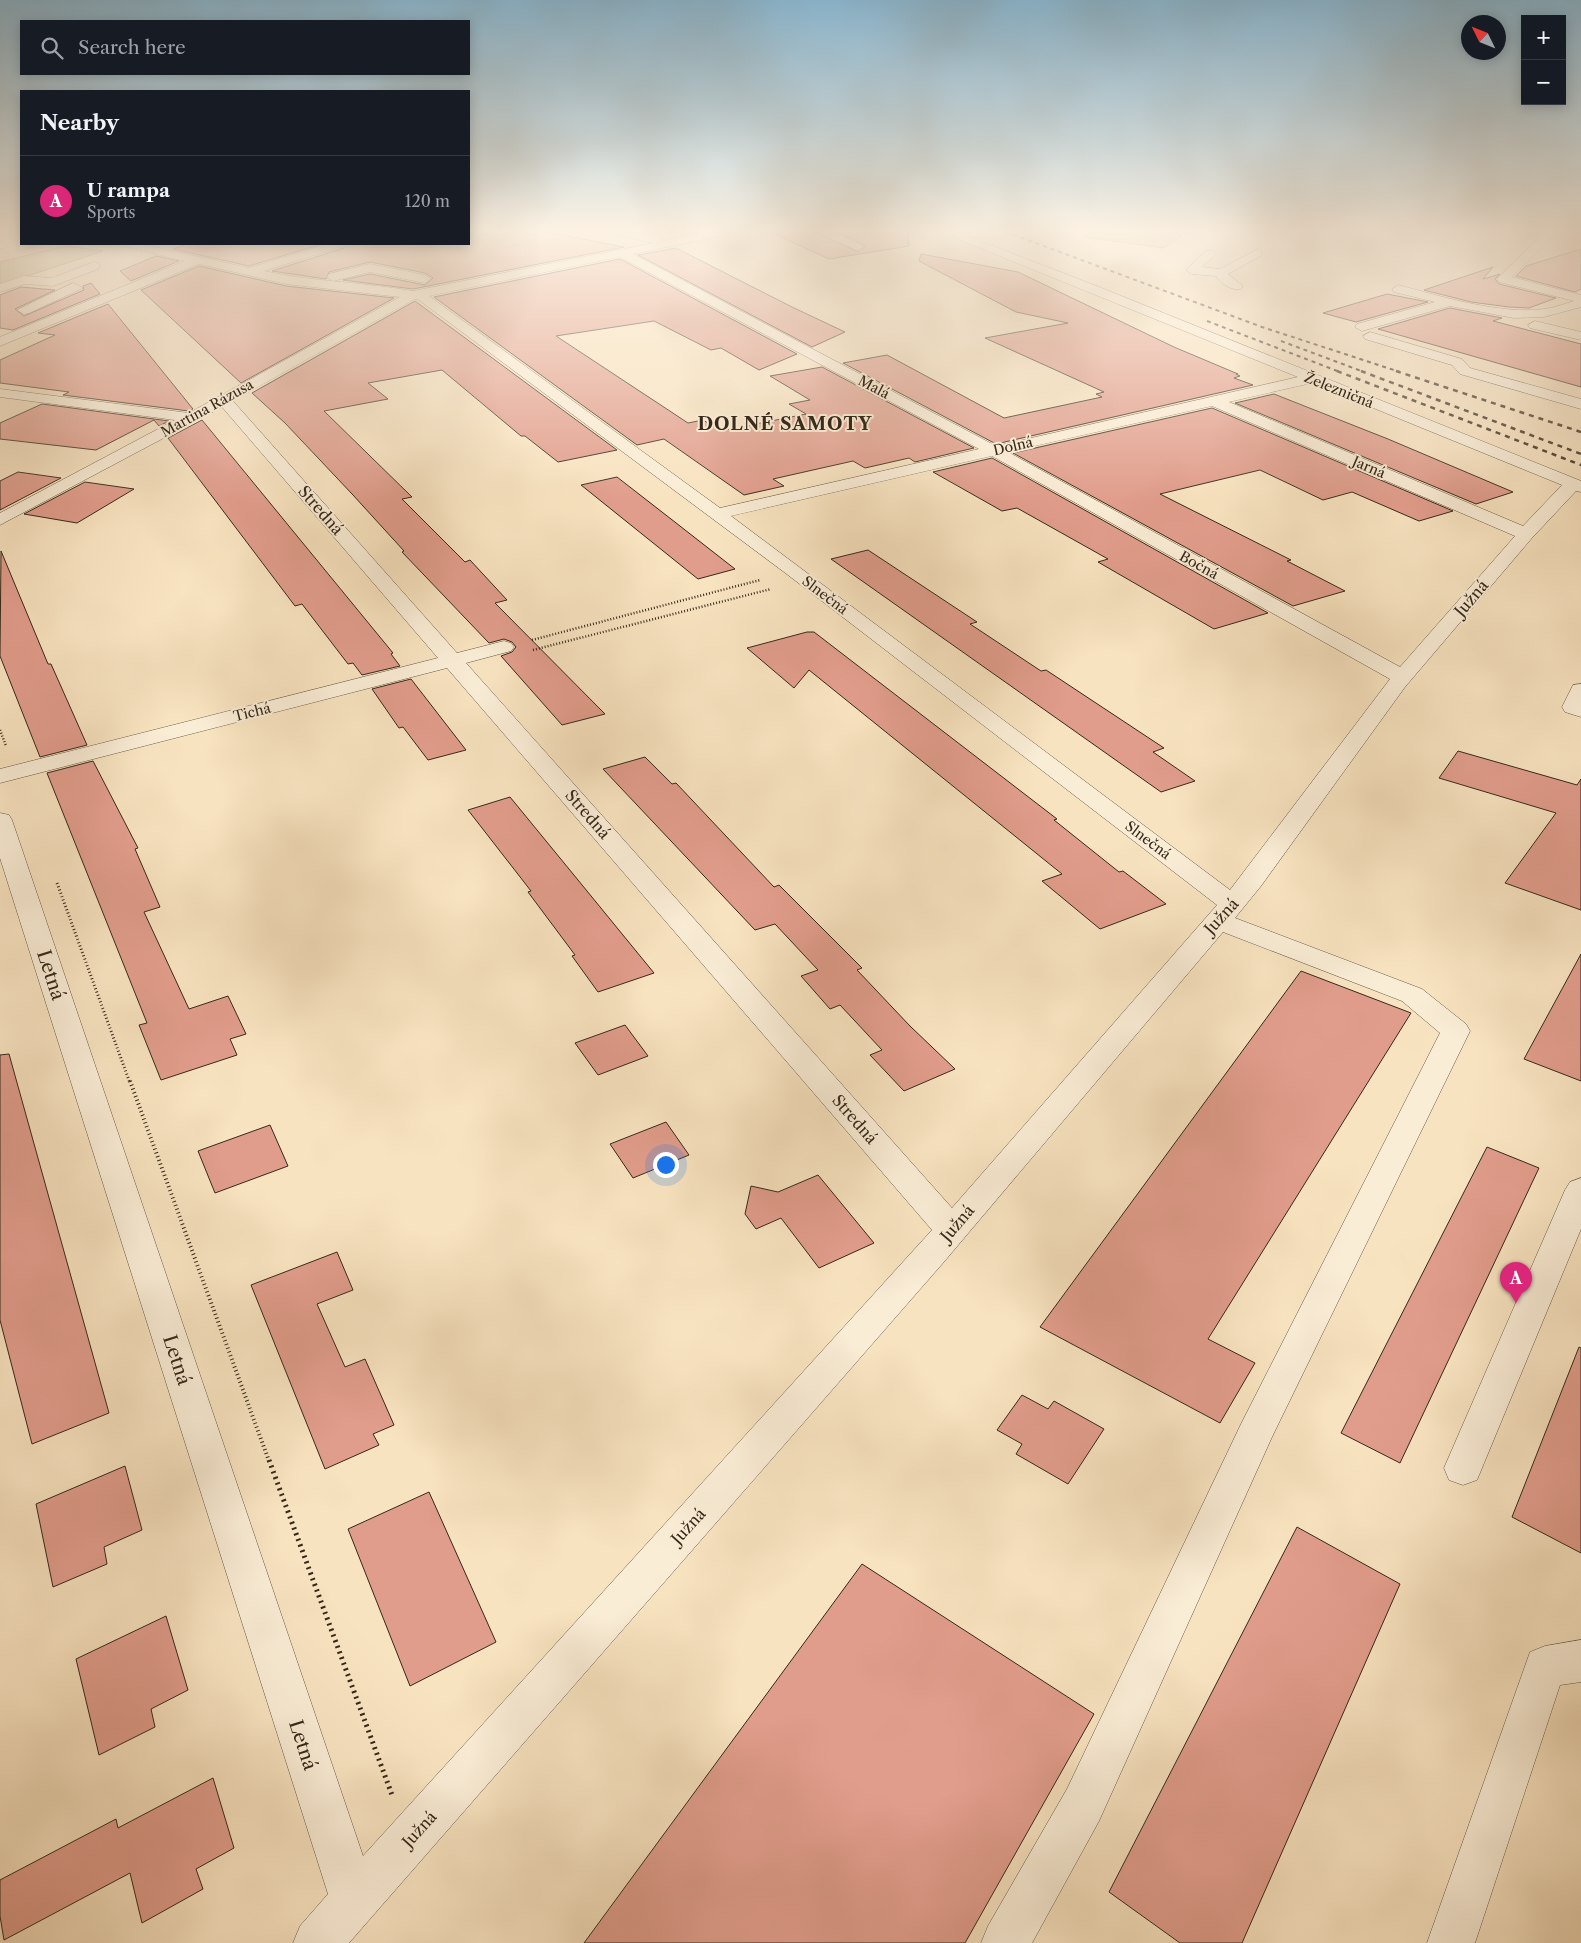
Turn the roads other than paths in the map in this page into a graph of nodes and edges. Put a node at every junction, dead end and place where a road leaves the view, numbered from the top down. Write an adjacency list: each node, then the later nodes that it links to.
1 (54, 320): 9 (street)
2 (369, 320): 12 (street, Martina Rázusa)
3 (454, 320): 18 (street, Slnečná)
4 (748, 320): 16 (street, Malá)
5 (1167, 320): 10 (street, Železničná)
6 (1401, 320): 14 (street)
7 (1535, 325): 8 (street)
8 (1581, 336)
9 (0, 342)
10 (1310, 379): 13 (street, Dolná); 17 (street, Železničná)
11 (0, 393): 15 (street)
12 (224, 400): 15 (street, Martina Rázusa); 22 (street, Stredná)
13 (1212, 400): 16 (street, Dolná); 20 (street, Jarná)
14 (1581, 404)
15 (192, 418): 19 (street, Martina Rázusa)
16 (994, 450): 18 (street, Dolná); 23 (street, Bočná)
17 (1577, 485): 20 (street, Južná)
18 (716, 514): 28 (street, Slnečná)
19 (0, 520)
20 (1526, 534): 23 (street, Južná)
21 (504, 647): 22 (street, Tichá)
22 (453, 660): 26 (street, Tichá); 30 (street, Stredná)
23 (1404, 678): 28 (street, Južná)
24 (1581, 690): 25 (street)
25 (1581, 710)
26 (8, 774)
27 (0, 820): 33 (street, Letná)
28 (1224, 912): 30 (street, Južná); 35 (street, Slnečná)
29 (1581, 1190): 31 (street)
30 (951, 1229): 33 (street, Južná)
31 (1463, 1468)
32 (1581, 1661): 36 (street)
33 (354, 1900): 34 (street, Južná)
34 (317, 1943)
35 (1005, 1943)
36 (1451, 1943)

